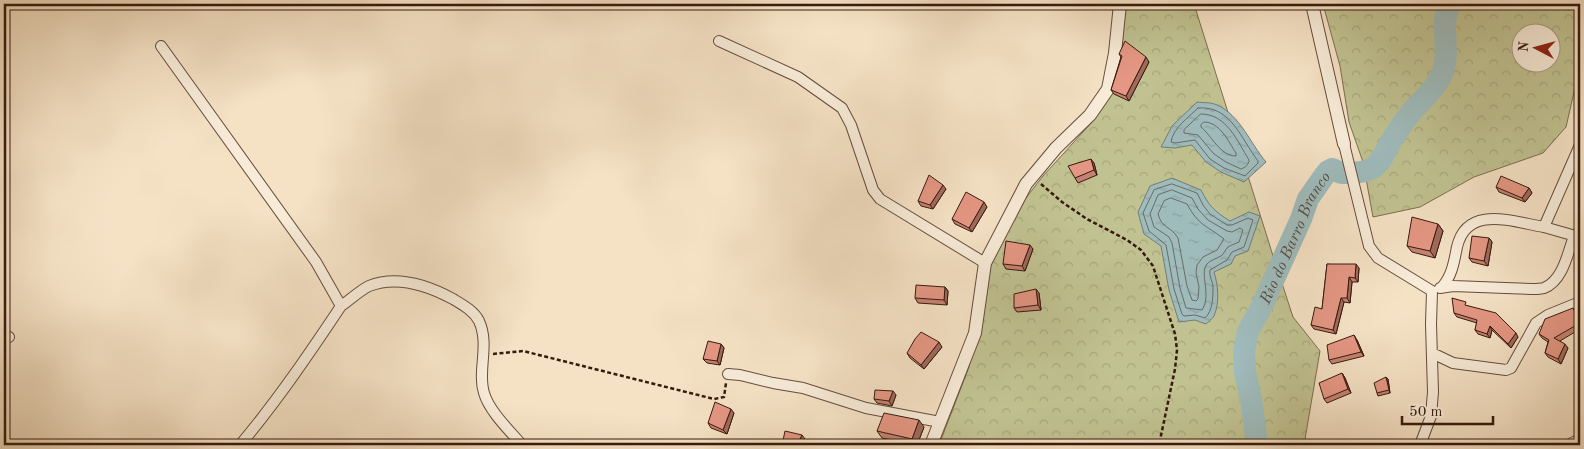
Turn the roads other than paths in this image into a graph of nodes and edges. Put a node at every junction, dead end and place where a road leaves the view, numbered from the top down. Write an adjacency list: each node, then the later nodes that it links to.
1 (1120, 4): 9 (street)
2 (1312, 4): 5 (street)
3 (719, 41): 9 (street)
4 (161, 46): 12 (street)
5 (1344, 144): 10 (street)
6 (1580, 146): 7 (street)
7 (1544, 227): 8 (street); 10 (street)
8 (1577, 237): 10 (street)
9 (985, 263): 15 (street)
10 (1437, 289): 13 (street)
11 (1580, 302): 13 (street)
12 (341, 306): 17 (street); 18 (street)
13 (1432, 354): 20 (street)
14 (728, 374): 15 (street)
15 (940, 422): 19 (street)
16 (1580, 439): 21 (street)
17 (240, 445)
18 (522, 445)
19 (931, 445)
20 (1420, 445)
21 (1568, 445)

